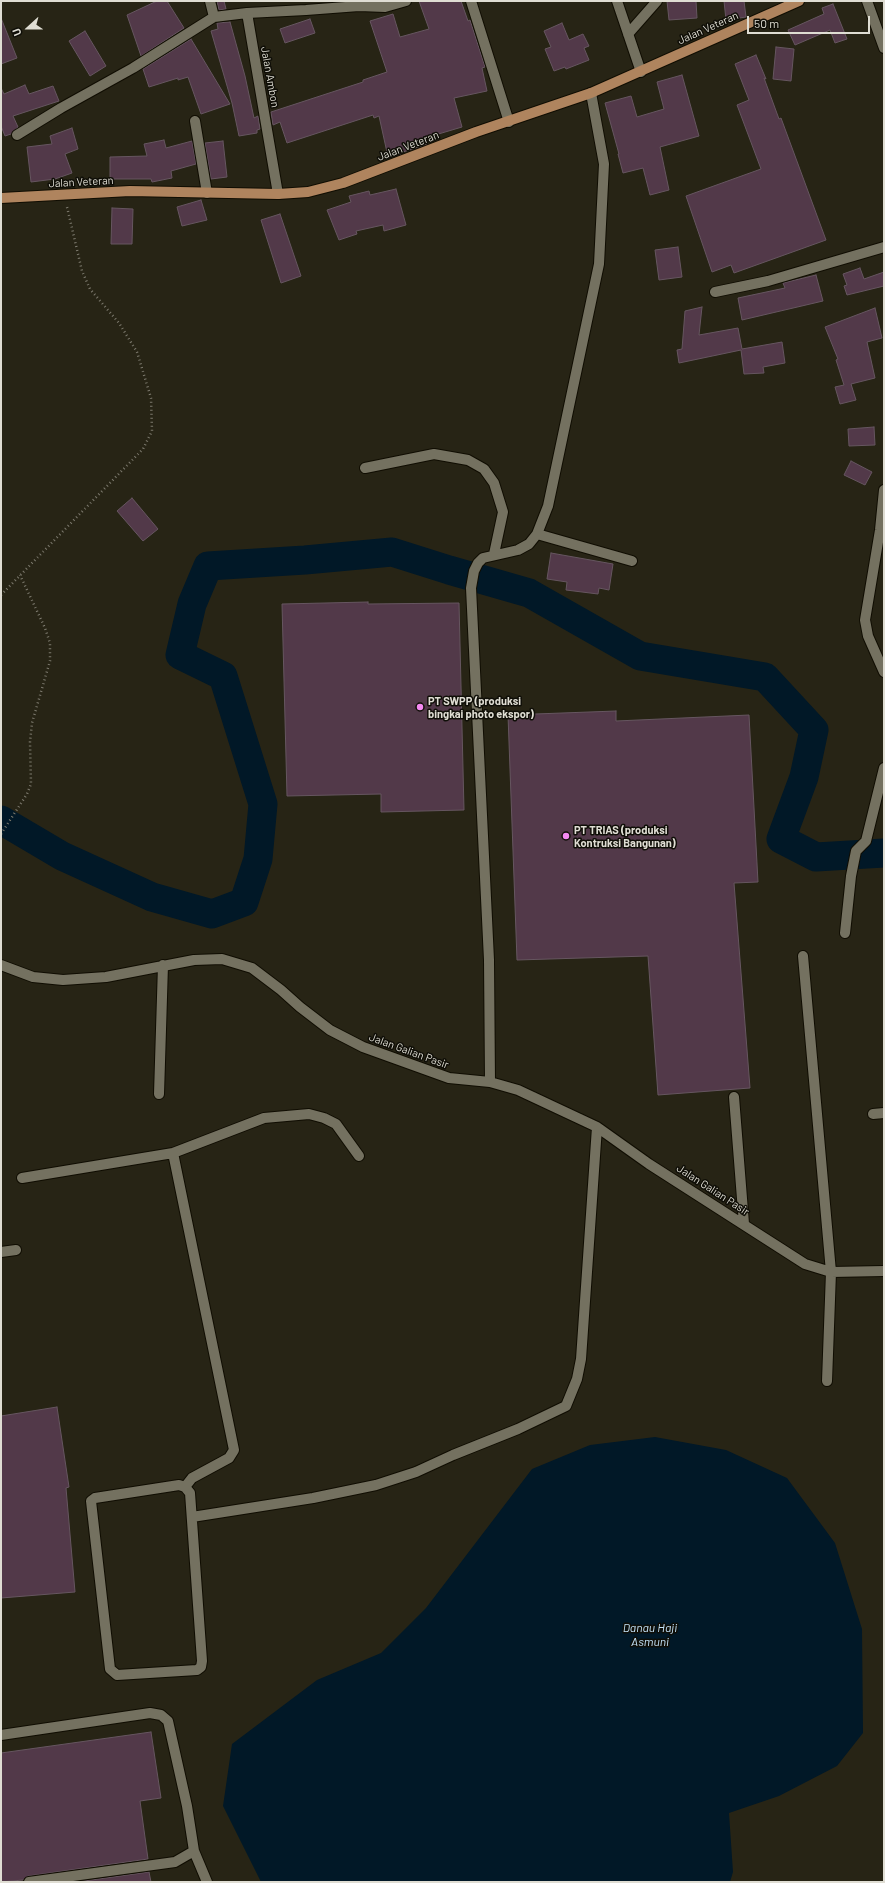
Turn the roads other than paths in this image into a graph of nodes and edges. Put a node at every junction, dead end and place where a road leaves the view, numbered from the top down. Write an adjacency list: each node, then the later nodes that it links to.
1 (210, 1): 10 (street)
2 (406, 1): 8 (street)
3 (471, 1): 16 (street)
4 (617, 1): 11 (street)
5 (657, 1): 11 (street)
6 (799, 1): 13 (main road, Jalan Veteran)
7 (867, 1): 12 (street)
8 (276, 6): 9 (street)
9 (247, 13): 10 (street); 19 (street, Jalan Ambon)
10 (214, 17): 17 (street)
11 (628, 34): 13 (street)
12 (884, 48)
13 (641, 72): 14 (main road, Jalan Veteran)
14 (591, 93): 16 (main road, Jalan Veteran); 25 (street)
15 (195, 121): 18 (street)
16 (509, 122): 19 (main road, Jalan Veteran)
17 (17, 135)
18 (207, 193): 19 (main road, Jalan Veteran); 20 (main road, Jalan Veteran)
19 (278, 194)
20 (1, 198)
21 (884, 247): 22 (street)
22 (715, 292)
23 (364, 468): 26 (street)
24 (884, 490): 28 (street)
25 (537, 534): 26 (street); 27 (street)
26 (494, 554): 34 (street)
27 (632, 561)
28 (884, 672)
29 (884, 768): 30 (street)
30 (845, 933)
31 (803, 956): 47 (street)
32 (1, 965): 33 (street, Jalan Galian Pasir)
33 (163, 965): 34 (street, Jalan Galian Pasir); 35 (street)
34 (490, 1082): 39 (street, Jalan Galian Pasir)
35 (159, 1094)
36 (734, 1097): 43 (street)
37 (884, 1113): 38 (street)
38 (873, 1114)
39 (597, 1127): 43 (street, Jalan Galian Pasir); 50 (street)
40 (173, 1152): 41 (street); 42 (street); 49 (street)
41 (359, 1156)
42 (22, 1178)
43 (744, 1224): 47 (street, Jalan Galian Pasir)
44 (16, 1250): 45 (street)
45 (1, 1252)
46 (884, 1271): 47 (street, Jalan Galian Pasir)
47 (832, 1272): 48 (street)
48 (827, 1381)
49 (186, 1487): 50 (street); 50 (street)
50 (192, 1517)
51 (1, 1735): 52 (street)
52 (194, 1851): 53 (street); 54 (street)
53 (29, 1882)
54 (207, 1882)

